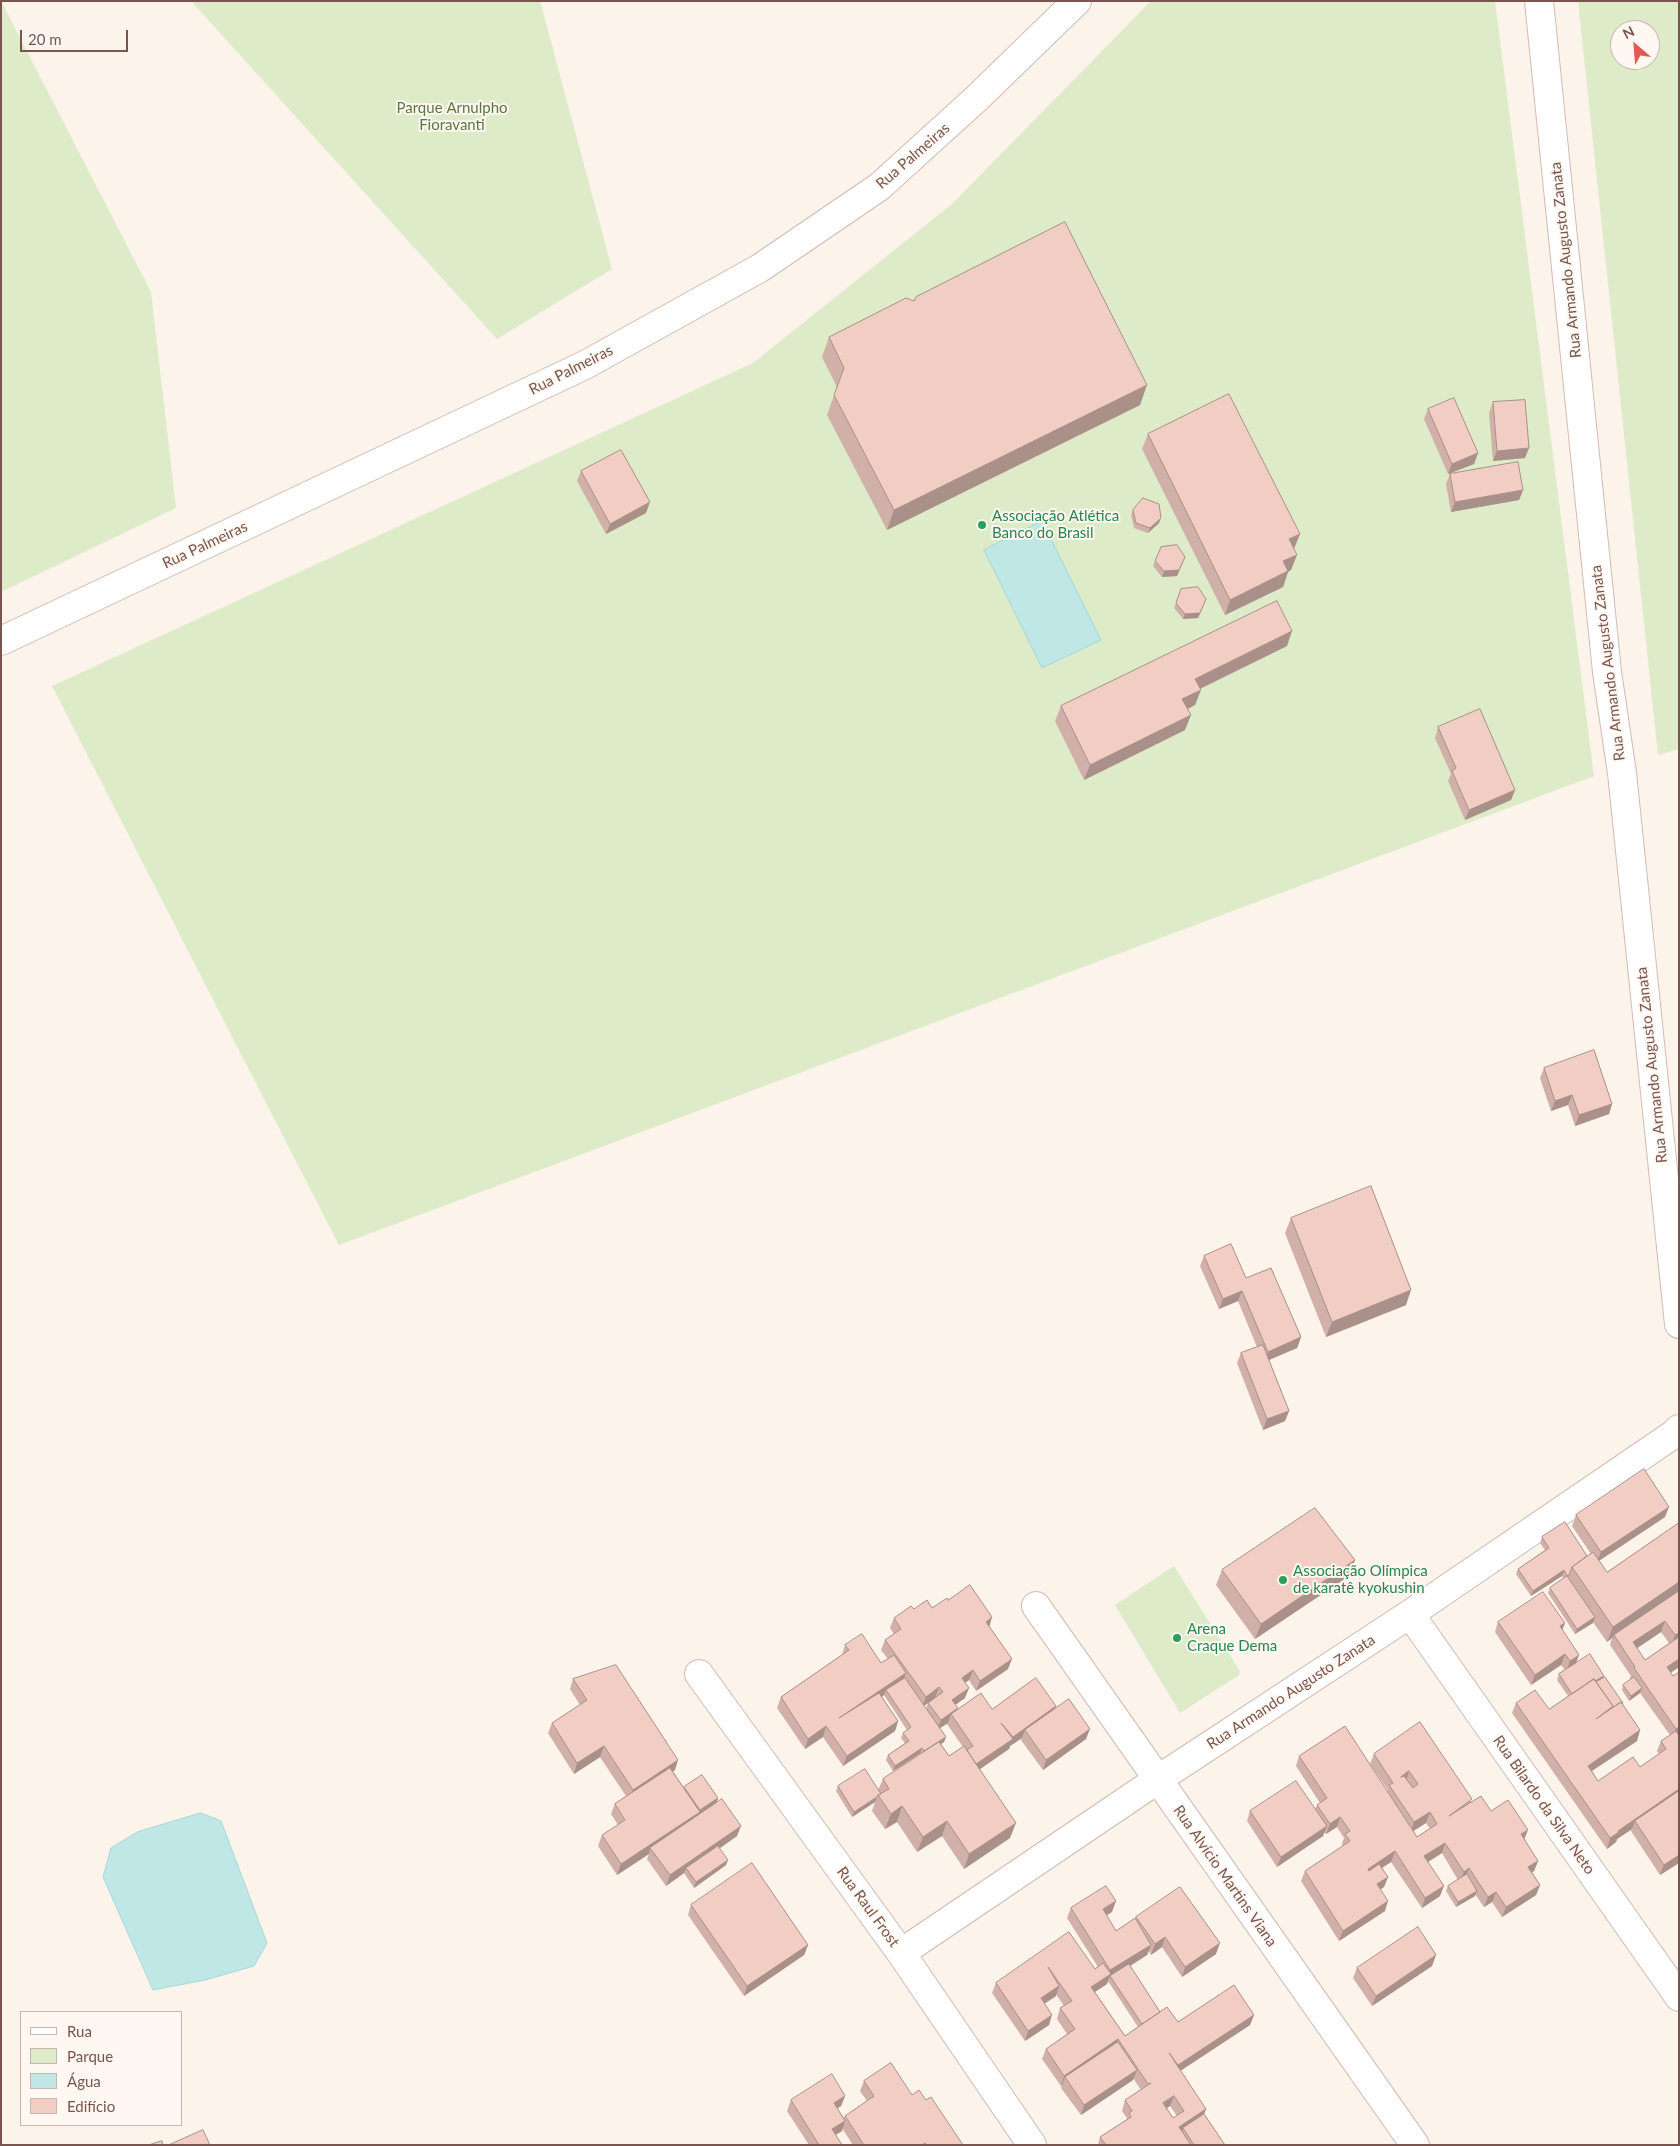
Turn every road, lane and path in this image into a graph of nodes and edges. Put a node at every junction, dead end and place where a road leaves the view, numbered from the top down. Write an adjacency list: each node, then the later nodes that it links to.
1 (1078, 1): 3 (street, Rua Palmeiras)
2 (1539, 1): 4 (street, Rua Armando Augusto Zanata)
3 (1, 641)
4 (1679, 1324)
5 (1677, 1435): 7 (street, Rua Armando Augusto Zanata)
6 (1036, 1606): 9 (street, Rua Alvício Martins Viana)
7 (1410, 1614): 9 (street, Rua Armando Augusto Zanata); 11 (street, Rua Bilardo da Silva Neto)
8 (699, 1674): 10 (street, Rua Raul Frost)
9 (1157, 1780): 10 (street, Rua Armando Augusto Zanata); 13 (street, Rua Alvício Martins Viana)
10 (901, 1953): 12 (street, Rua Raul Frost)
11 (1679, 1997)
12 (1032, 2145)
13 (1415, 2145)

